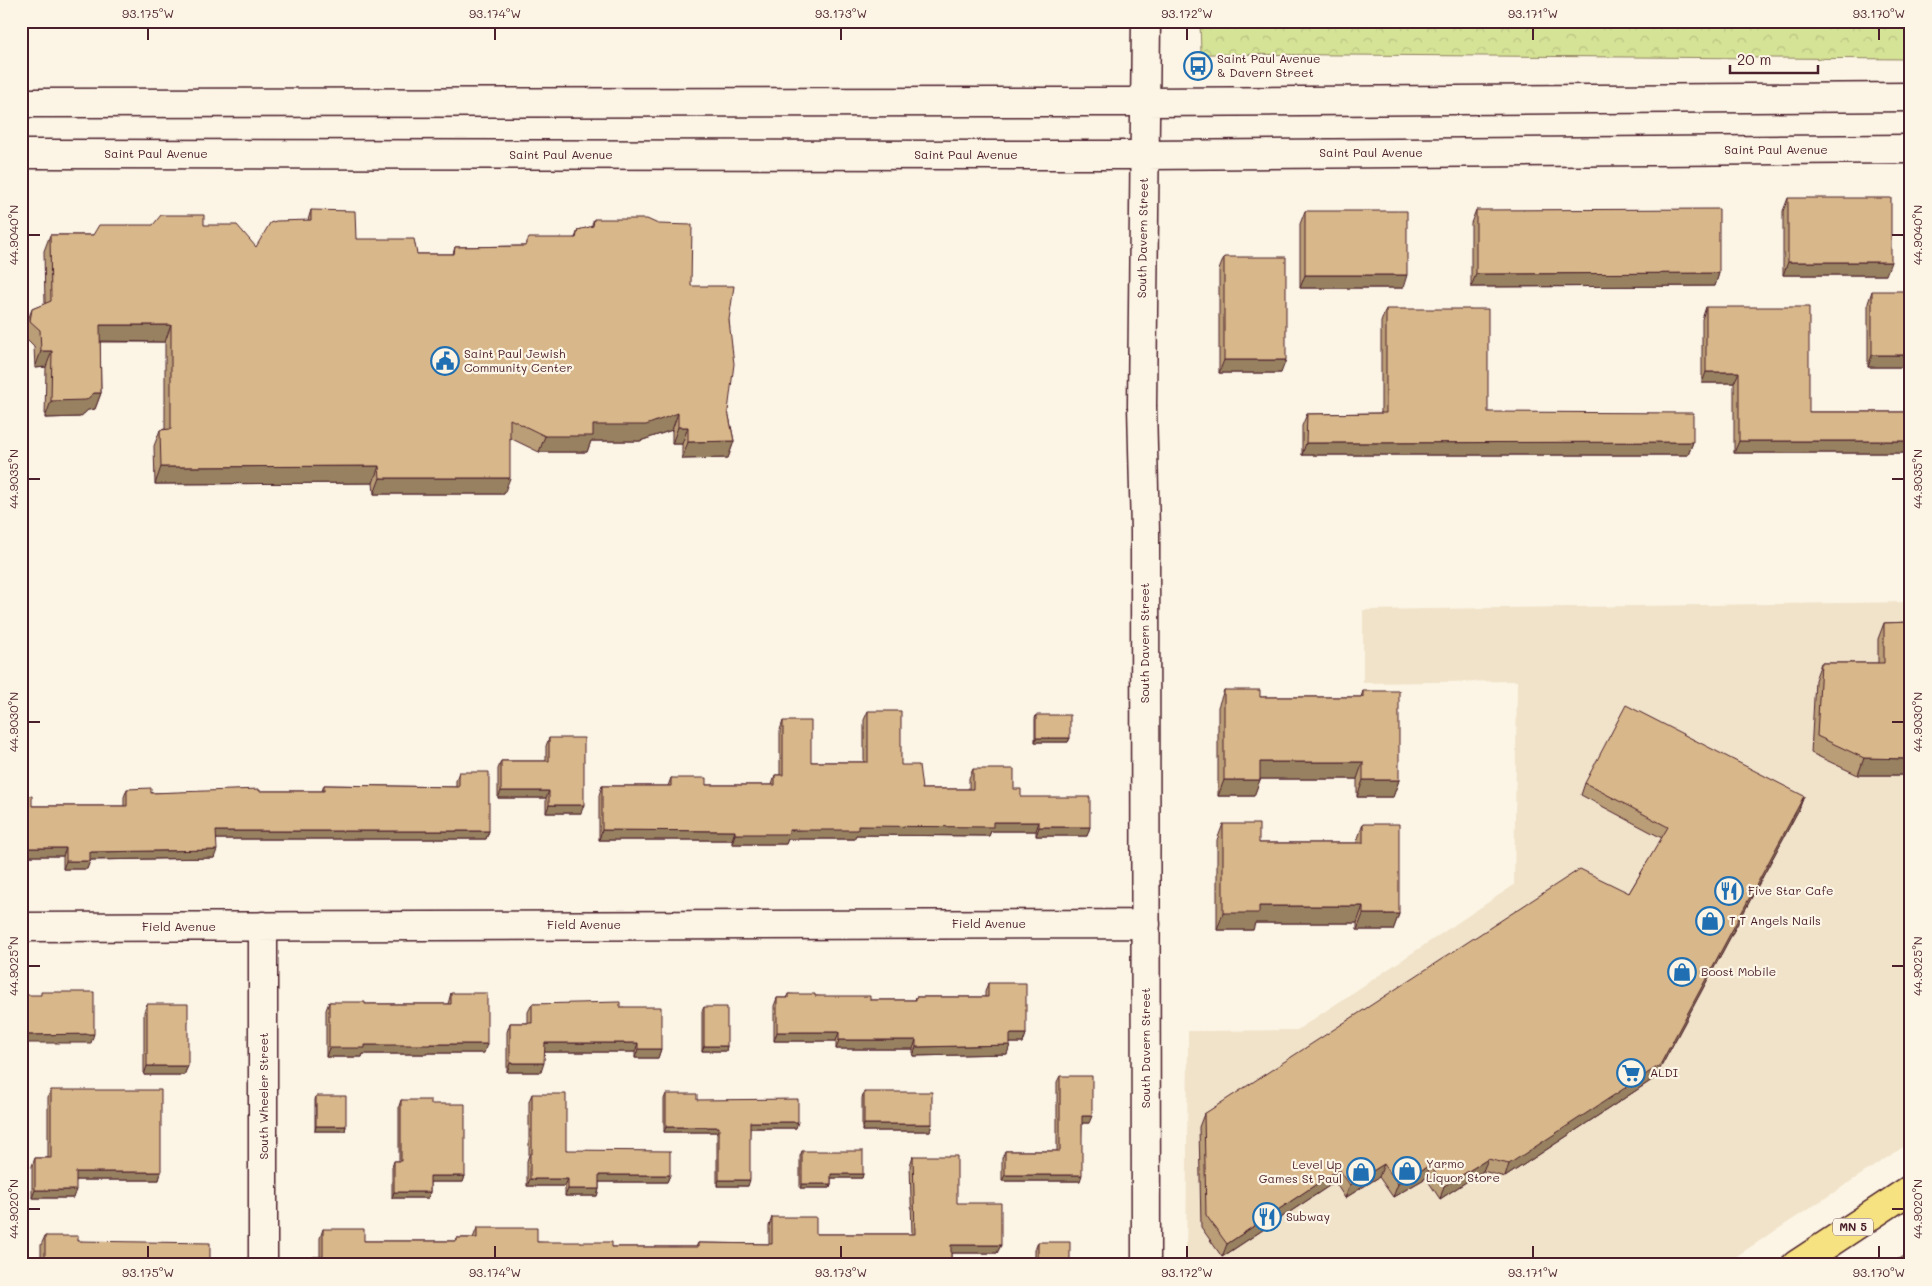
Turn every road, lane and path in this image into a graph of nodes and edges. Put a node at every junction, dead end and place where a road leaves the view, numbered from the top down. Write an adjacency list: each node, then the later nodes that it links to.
1 (1146, 21): 3 (street, South Davern Street)
2 (1911, 97): 3 (street)
3 (1146, 102): 4 (street); 7 (street, South Davern Street)
4 (21, 103)
5 (1911, 149): 7 (street, Saint Paul Avenue)
6 (21, 154): 7 (street, Saint Paul Avenue)
7 (1146, 154): 8 (street, South Davern Street)
8 (1146, 924): 9 (street, Field Avenue); 13 (street, South Davern Street)
9 (263, 926): 10 (street, Field Avenue); 12 (street, South Wheeler Street)
10 (21, 927)
11 (1911, 1189): 14 (main road, MN 5)
12 (263, 1265)
13 (1146, 1265)
14 (1796, 1265)

